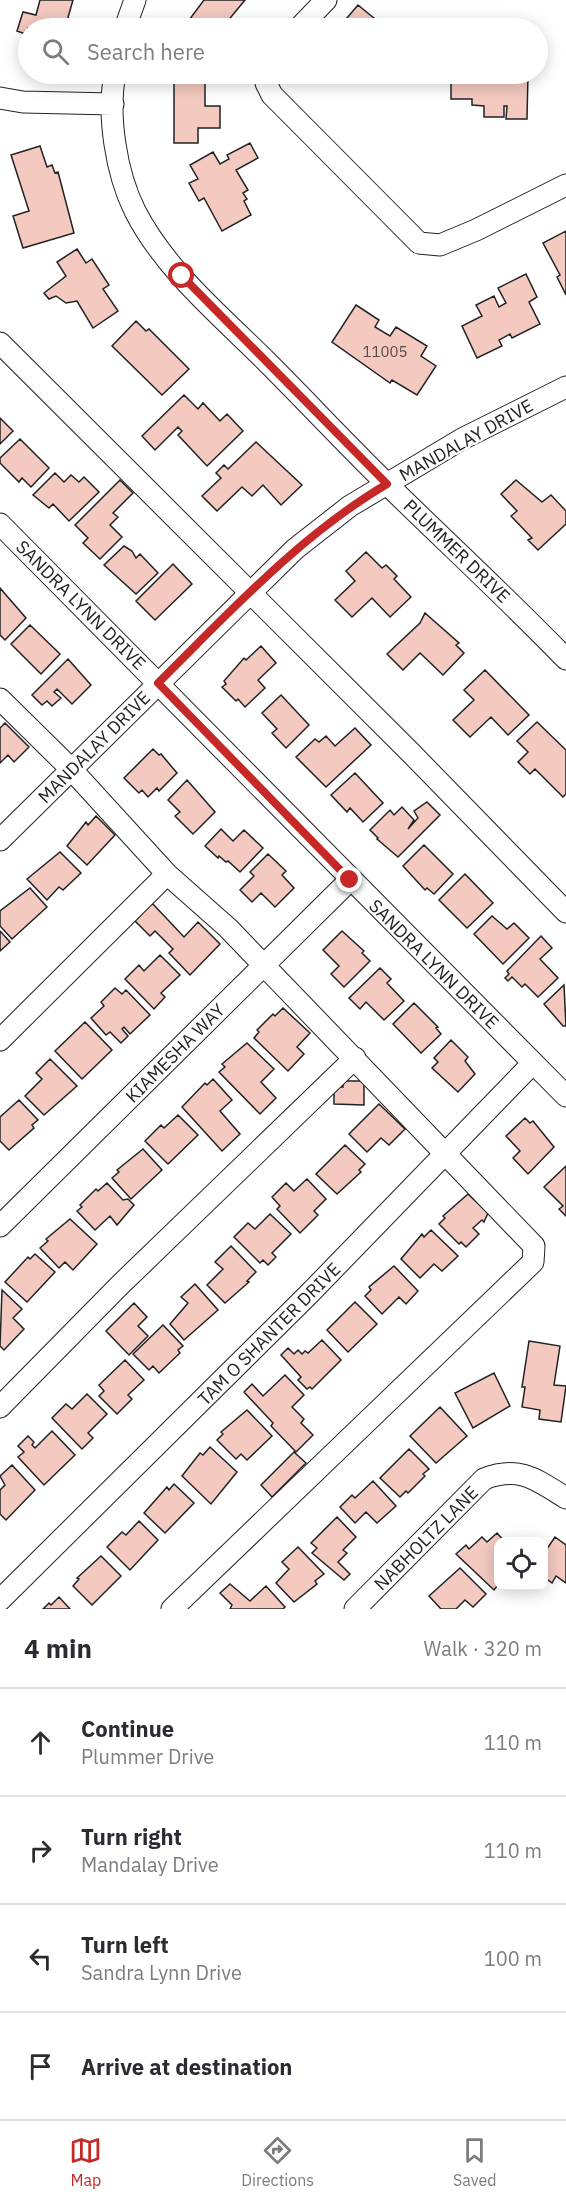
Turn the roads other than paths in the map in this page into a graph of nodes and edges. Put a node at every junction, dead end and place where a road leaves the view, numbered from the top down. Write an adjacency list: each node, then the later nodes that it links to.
1 (135, 0): 3 (street)
2 (326, 0): 4 (street)
3 (129, 18)
4 (309, 18)
5 (114, 84): 8 (street, PLUMMER DRIVE)
6 (266, 84): 9 (street)
7 (0, 98): 8 (street)
8 (113, 104): 12 (street, PLUMMER DRIVE)
9 (566, 184)
10 (0, 343): 14 (street)
11 (566, 387): 12 (street, MANDALAY DRIVE)
12 (387, 484): 14 (street, MANDALAY DRIVE); 15 (street, PLUMMER DRIVE)
13 (0, 524): 16 (street, SANDRA LYNN DRIVE)
14 (249, 594): 16 (street, MANDALAY DRIVE); 22 (street)
15 (566, 659)
16 (158, 683): 18 (street, MANDALAY DRIVE); 21 (street, SANDRA LYNN DRIVE)
17 (0, 699): 18 (street)
18 (71, 769): 19 (street, MANDALAY DRIVE); 20 (street)
19 (0, 840)
20 (167, 874): 23 (street); 24 (street)
21 (350, 880): 23 (street, KIAMESHA WAY); 26 (street, SANDRA LYNN DRIVE)
22 (566, 912)
23 (263, 966): 25 (street); 29 (street, KIAMESHA WAY)
24 (0, 1040)
25 (355, 1058): 28 (street); 30 (street)
26 (533, 1063): 27 (street, SANDRA LYNN DRIVE); 28 (street, TAM O SHANTER DRIVE)
27 (566, 1096)
28 (447, 1152): 32 (street, TAM O SHANTER DRIVE); 33 (street)
29 (0, 1226)
30 (0, 1407)
31 (566, 1498): 34 (street, NABHOLTZ LANE)
32 (0, 1600)
33 (172, 1609)
34 (355, 1609)

